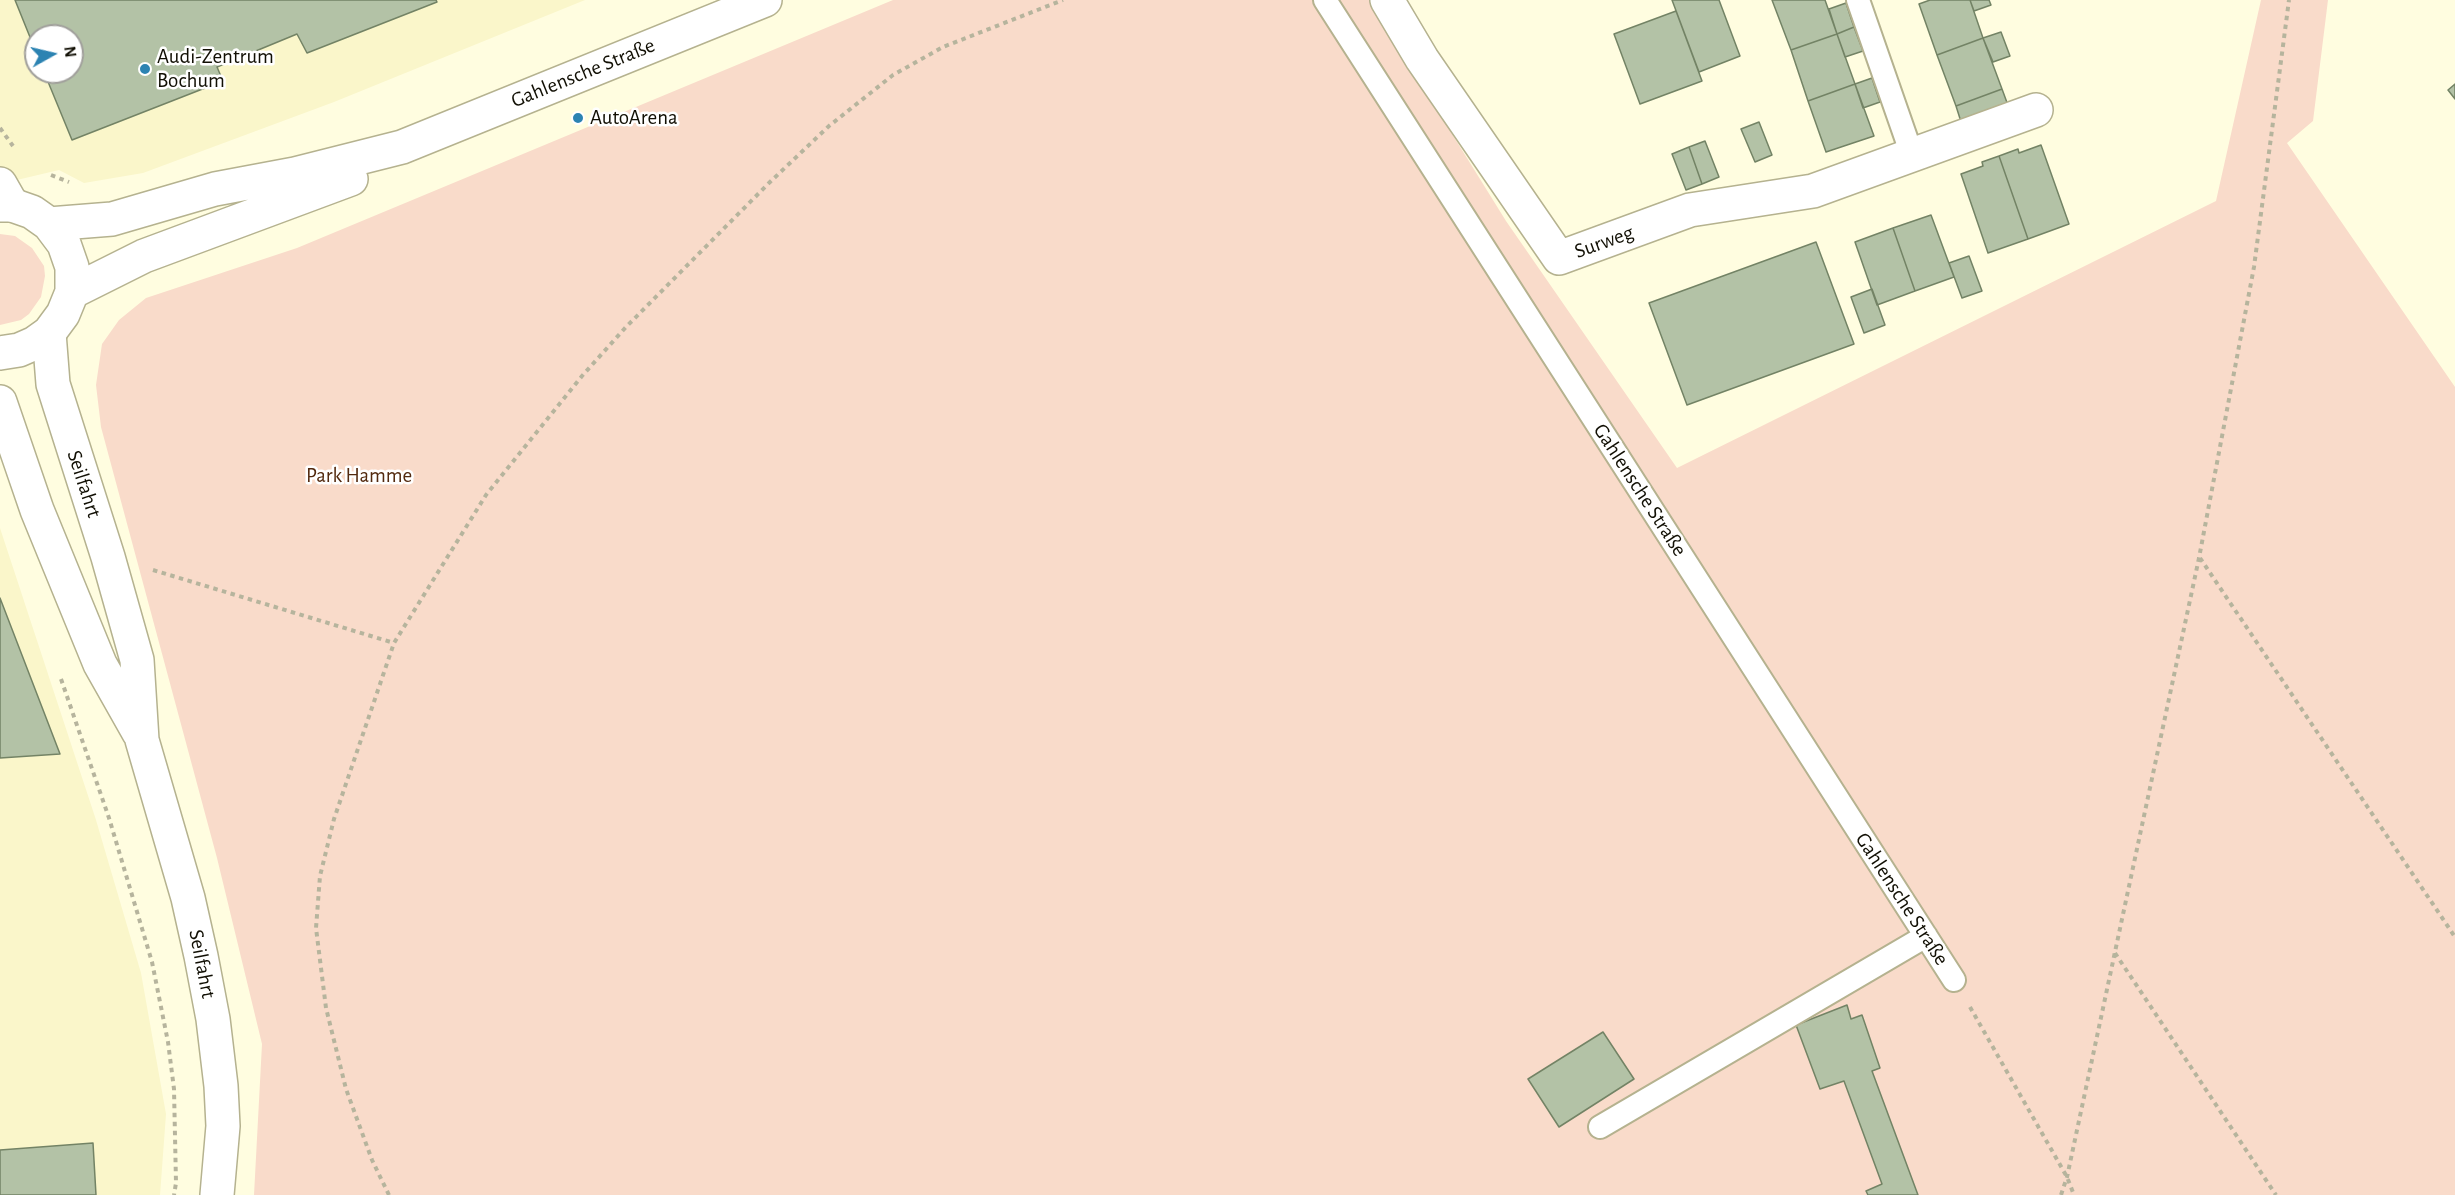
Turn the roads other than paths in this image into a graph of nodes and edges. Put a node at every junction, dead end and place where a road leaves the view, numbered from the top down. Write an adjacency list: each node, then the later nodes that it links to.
1 (765, 0): 6 (street, Gahlensche Straße)
2 (1325, 0): 15 (lane, Gahlensche Straße)
3 (1387, 0): 7 (street, Surweg)
4 (1858, 0): 7 (lane)
5 (2036, 110): 7 (street, Surweg)
6 (402, 147): 9 (street, Gahlensche Straße); 10 (street, Gahlensche Straße)
7 (1912, 155)
8 (4, 198): 9 (street)
9 (49, 224): 10 (street)
10 (72, 292): 11 (street)
11 (49, 333): 12 (street); 14 (street, Seilfahrt)
12 (0, 353)
13 (0, 402): 14 (street, Seilfahrt)
14 (142, 740): 18 (street, Seilfahrt)
15 (1926, 936): 16 (lane, Gahlensche Straße); 17 (lane)
16 (1954, 980)
17 (1600, 1127)
18 (217, 1195)

